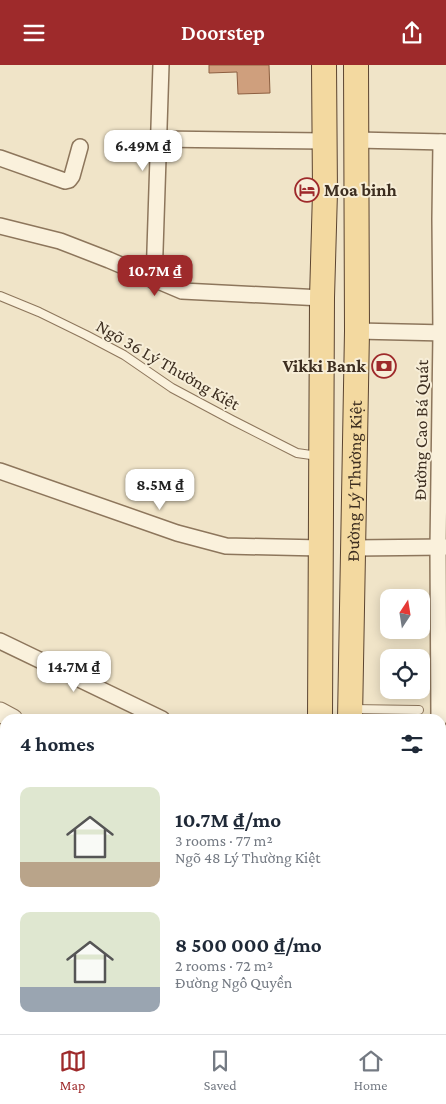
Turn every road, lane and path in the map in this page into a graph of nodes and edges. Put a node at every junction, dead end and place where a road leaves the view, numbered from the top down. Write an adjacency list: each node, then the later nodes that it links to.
1 (160, 65): 4 (street)
2 (324, 65): 6 (main road, Đường Lý Thường Kiệt)
3 (356, 65): 5 (main road, Đường Lý Thường Kiệt)
4 (158, 139): 6 (street); 13 (street)
5 (356, 140): 6 (main road); 7 (street); 11 (main road, Đường Lý Thường Kiệt)
6 (324, 141): 10 (main road, Đường Lý Thường Kiệt)
7 (444, 142): 17 (street, Đường Cao Bá Quát)
8 (80, 147): 9 (street)
9 (0, 157)
10 (325, 192): 11 (main road); 15 (main road, Đường Lý Thường Kiệt)
11 (356, 192): 16 (main road, Đường Lý Thường Kiệt)
12 (0, 226): 13 (street)
13 (154, 281): 15 (street)
14 (0, 296): 18 (lane, Ngõ 36 Lý Thường Kiệt)
15 (322, 298): 18 (main road, Đường Lý Thường Kiệt)
16 (357, 331): 17 (street); 21 (main road, Đường Lý Thường Kiệt)
17 (444, 333): 22 (street, Đường Cao Bá Quát)
18 (321, 456): 20 (main road, Đường Lý Thường Kiệt)
19 (0, 471): 20 (street)
20 (321, 548): 21 (main road); 26 (main road, Đường Lý Thường Kiệt)
21 (354, 548): 22 (street); 27 (main road, Đường Lý Thường Kiệt)
22 (442, 548): 28 (street, Đường Cao Bá Quát)
23 (0, 641): 25 (street)
24 (419, 710): 27 (lane)
25 (152, 714)
26 (320, 714)
27 (350, 714)
28 (439, 714)

